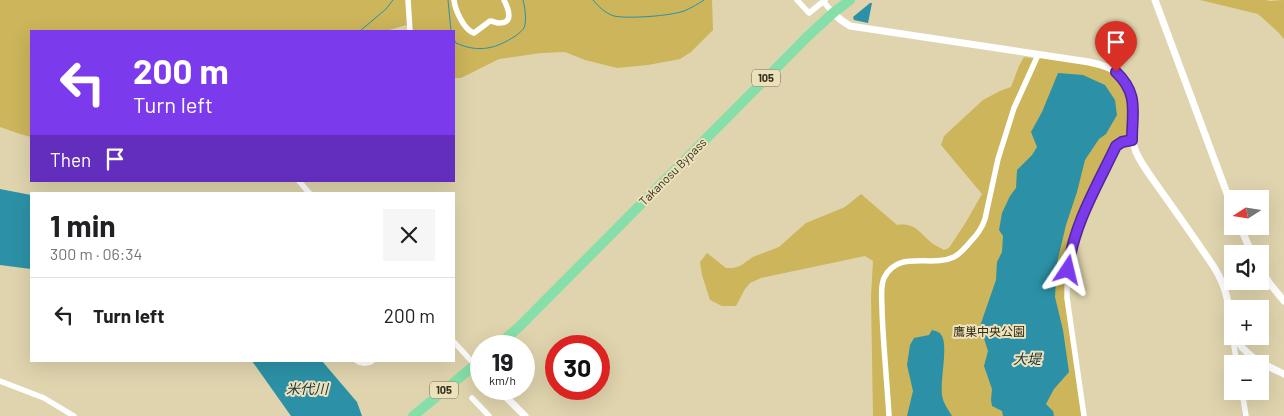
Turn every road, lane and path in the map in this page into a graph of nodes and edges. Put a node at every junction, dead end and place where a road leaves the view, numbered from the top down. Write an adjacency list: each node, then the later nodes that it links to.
1 (408, 0): 9 (street)
2 (454, 0): 3 (street)
3 (504, 0)
4 (797, 0): 7 (street)
5 (850, 0): 8 (highway, Takanosu Bypass / 105)
6 (1155, 0): 13 (street)
7 (824, 1): 8 (street)
8 (833, 13): 10 (street); 18 (highway, Takanosu Bypass / 105)
9 (410, 30)
10 (1038, 54): 11 (street); 32 (street)
11 (1132, 140): 16 (street); 33 (street)
12 (300, 182): 14 (street)
13 (1226, 190)
14 (308, 192)
15 (1269, 282): 17 (street)
16 (1228, 300)
17 (1284, 301)
18 (510, 335)
19 (455, 343): 21 (street)
20 (1239, 345): 23 (street)
21 (470, 357)
22 (470, 372): 29 (highway, 105)
23 (1284, 374)
24 (0, 381): 28 (street)
25 (474, 400): 30 (street)
26 (509, 400): 31 (street)
27 (1243, 400): 34 (street)
28 (74, 416)
29 (413, 416)
30 (489, 416)
31 (525, 416)
32 (889, 416)
33 (1084, 416)
34 (1246, 416)

